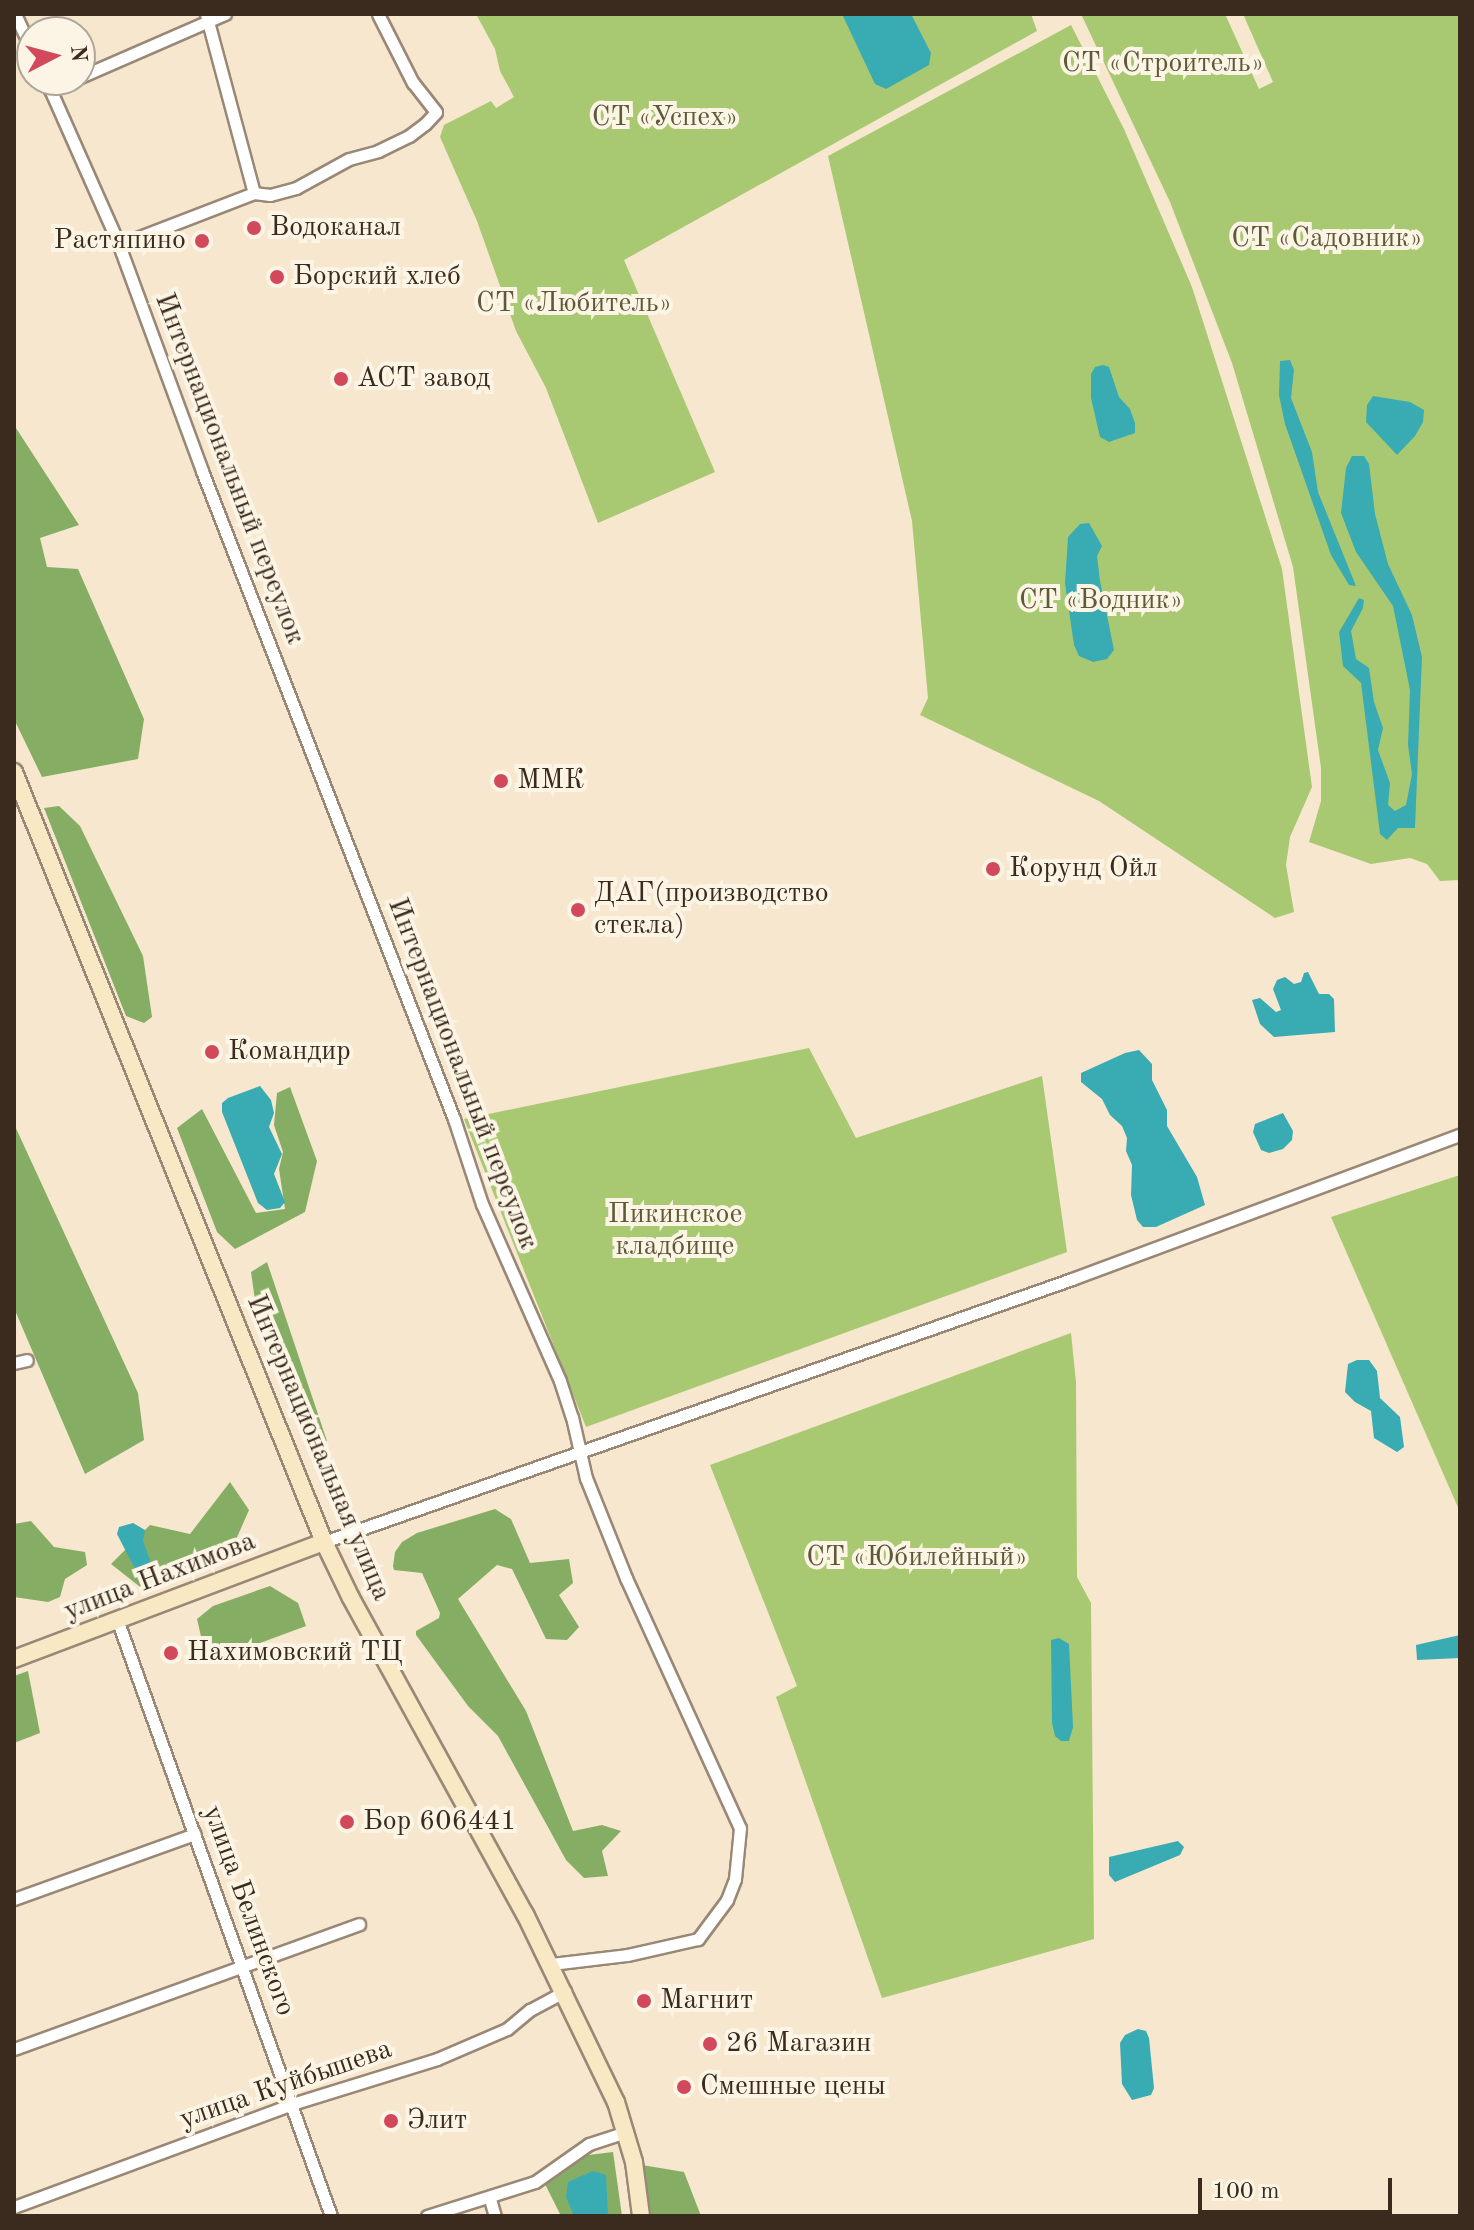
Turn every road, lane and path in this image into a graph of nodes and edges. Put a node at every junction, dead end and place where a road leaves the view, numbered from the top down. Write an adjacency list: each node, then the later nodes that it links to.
1 (225, 14): 3 (street)
2 (378, 14): 6 (street)
3 (208, 18): 4 (street); 6 (street)
4 (96, 70)
5 (53, 96): 7 (street, Интернациональный переулок)
6 (254, 193): 7 (street)
7 (119, 245): 12 (street, Интернациональный переулок)
8 (14, 772): 13 (main road, Интернациональная улица)
9 (1460, 1135): 12 (street)
10 (27, 1360): 11 (street)
11 (14, 1363)
12 (578, 1451): 13 (street); 19 (street, Интернациональный переулок)
13 (324, 1542): 14 (main road, улица Нахимова); 19 (main road, Интернациональная улица)
14 (118, 1622): 15 (main road, улица Нахимова); 16 (street, улица Белинского)
15 (14, 1659)
16 (195, 1834): 17 (street); 20 (street, улица Белинского)
17 (14, 1899)
18 (359, 1924): 20 (street)
19 (551, 1964): 21 (main road, Интернациональная улица)
20 (241, 1965): 22 (street); 23 (street, улица Белинского)
21 (565, 1991): 23 (street, улица Куйбышева); 24 (main road, Интернациональная улица)
22 (14, 2049)
23 (292, 2104): 26 (street, улица Куйбышева); 27 (street, улица Белинского)
24 (627, 2132): 25 (street); 30 (main road, Интернациональная улица)
25 (490, 2199): 28 (street); 29 (street)
26 (14, 2207)
27 (331, 2216)
28 (427, 2216)
29 (495, 2216)
30 (641, 2216)

